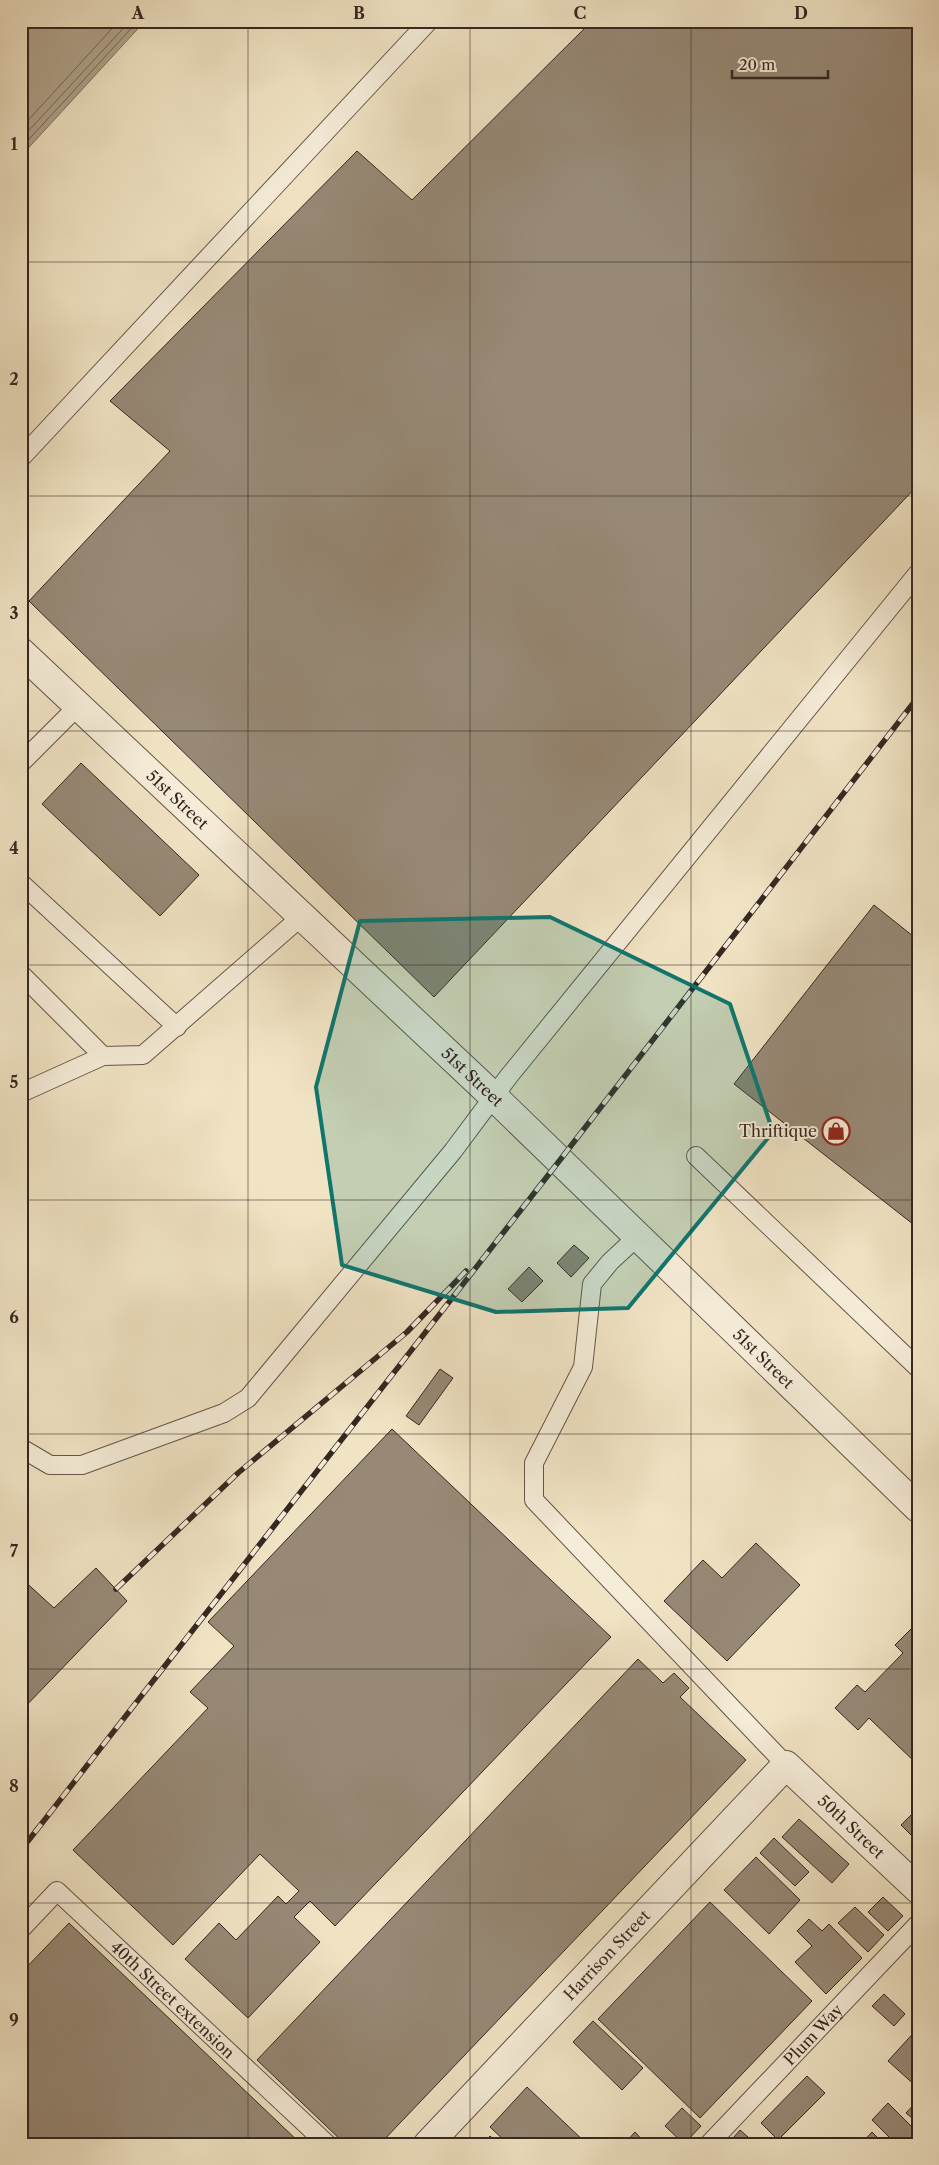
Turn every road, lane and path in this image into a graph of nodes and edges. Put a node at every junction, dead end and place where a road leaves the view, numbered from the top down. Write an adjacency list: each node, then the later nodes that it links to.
1 (429, 21): 2 (lane)
2 (21, 458)
3 (918, 573): 13 (lane)
4 (21, 652): 5 (street, 51st Street)
5 (78, 706): 6 (lane); 8 (street, 51st Street)
6 (21, 763)
7 (21, 883): 10 (lane)
8 (302, 917): 10 (lane); 13 (street, 51st Street)
9 (21, 974): 11 (lane)
10 (176, 1027): 11 (lane)
11 (103, 1056): 12 (lane)
12 (21, 1093)
13 (493, 1096): 15 (street, 51st Street); 17 (lane)
14 (696, 1156): 16 (lane)
15 (638, 1236): 18 (street, 51st Street); 19 (lane)
16 (918, 1368)
17 (21, 1448)
18 (918, 1508)
19 (786, 1765): 20 (street, 50th Street); 24 (street, Harrison Street)
20 (918, 1889)
21 (918, 1924): 25 (lane, Plum Way)
22 (21, 1929): 23 (lane, 40th Street extension)
23 (327, 2144)
24 (428, 2144)
25 (709, 2144)

